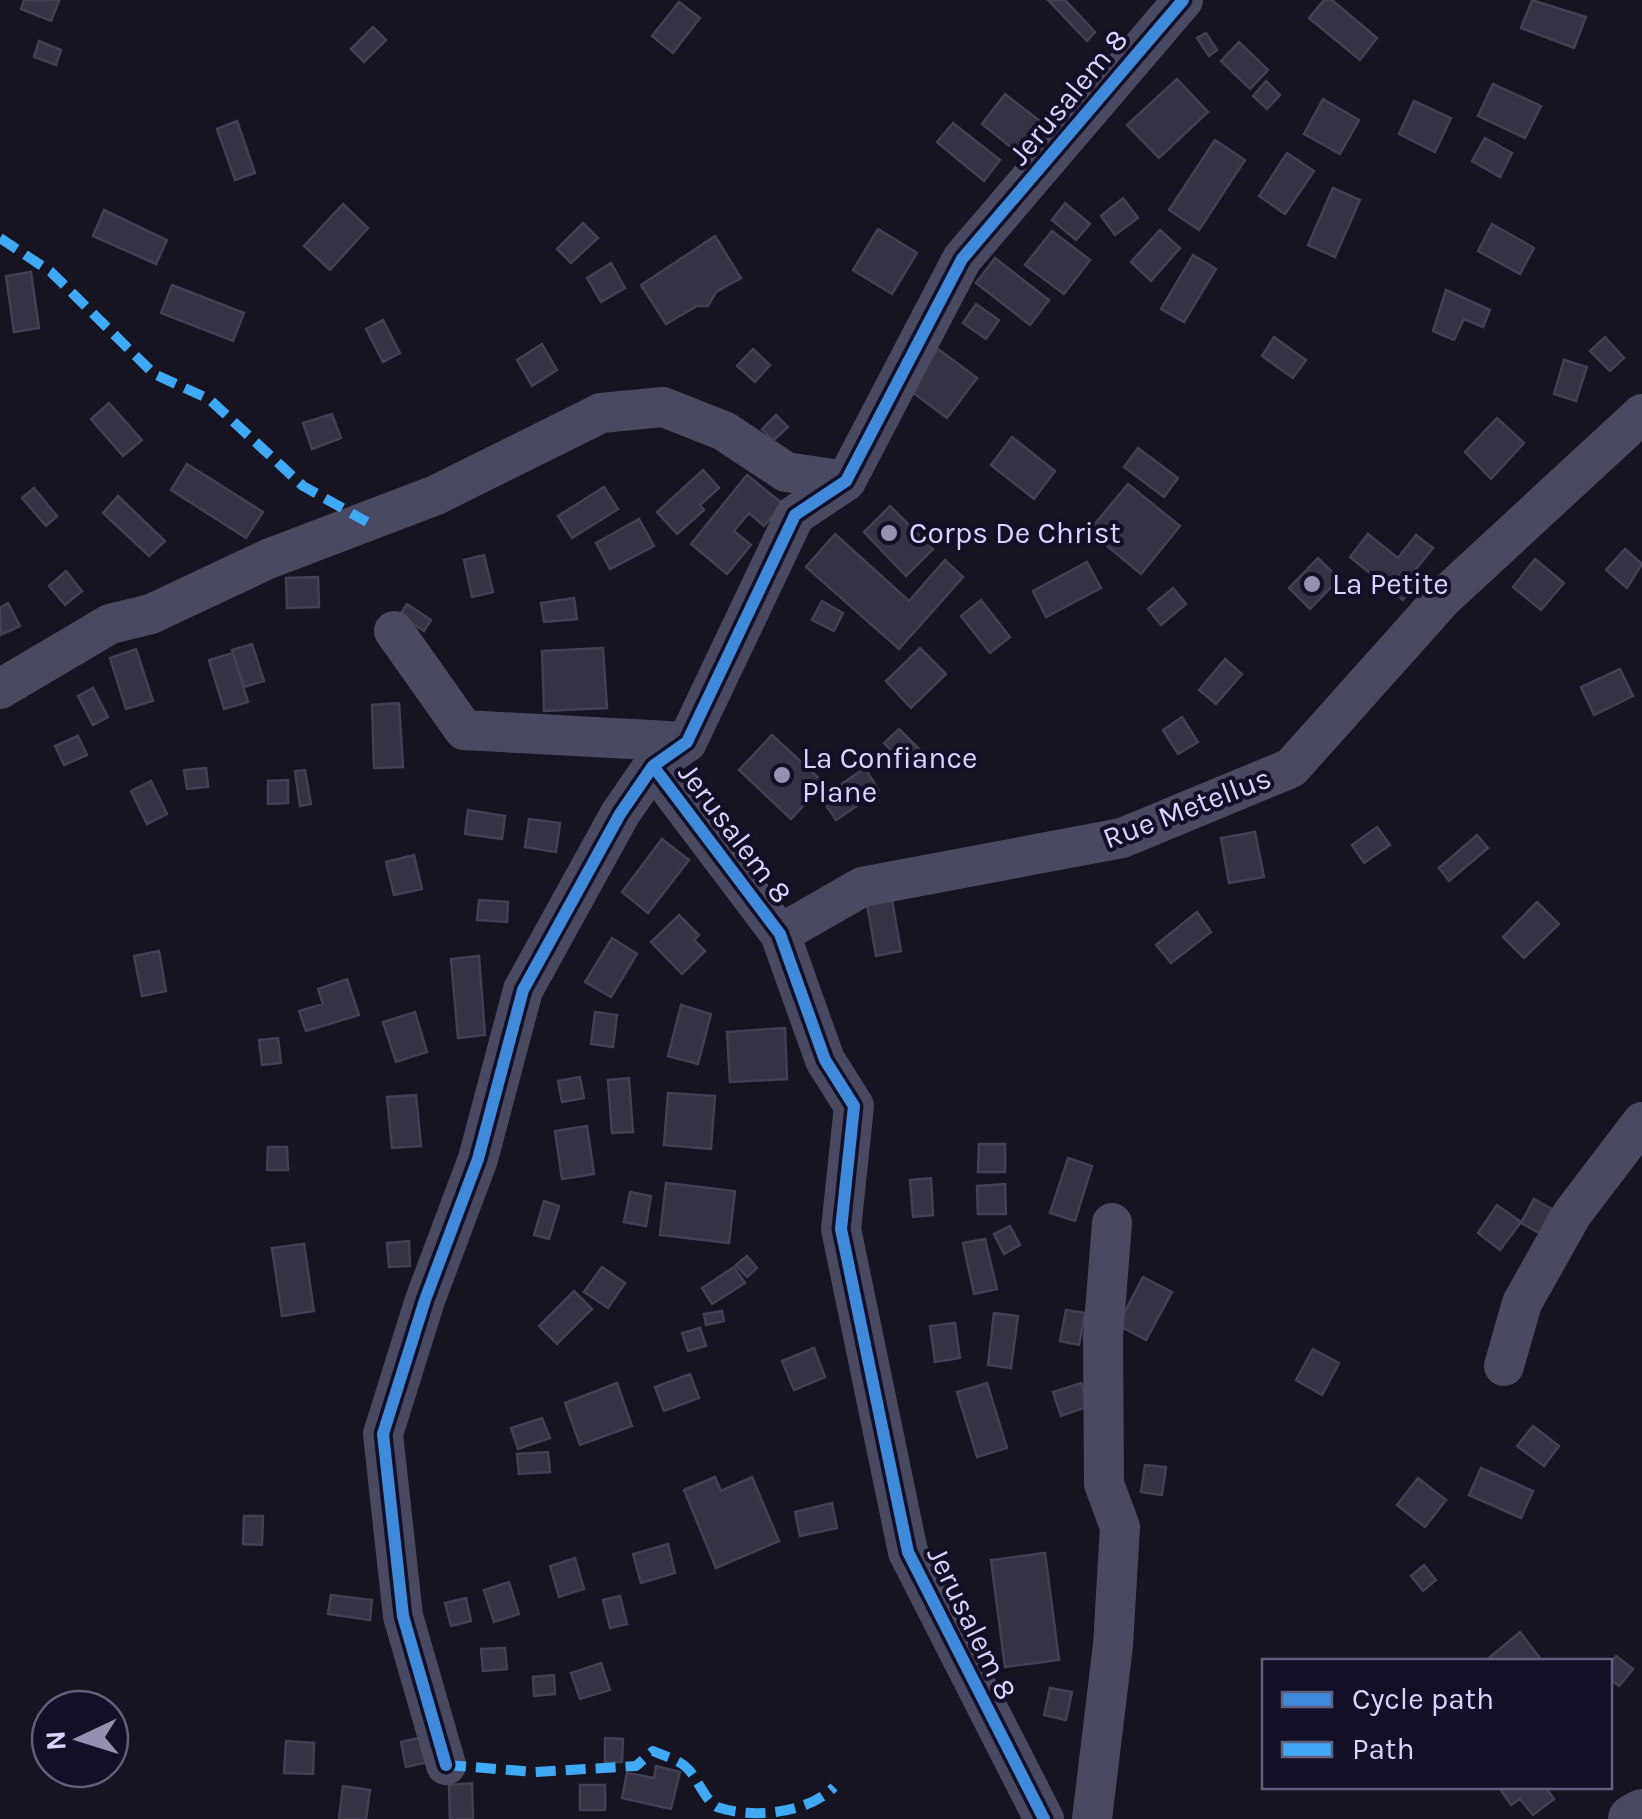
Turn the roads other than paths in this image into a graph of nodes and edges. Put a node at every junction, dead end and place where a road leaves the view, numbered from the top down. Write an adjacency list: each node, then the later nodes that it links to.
1 (1183, 0): 3 (street, Jerusalem 8)
2 (1642, 414): 8 (street, Rue Metellus)
3 (846, 481): 5 (street); 6 (street, Jerusalem 8)
4 (394, 630): 6 (street)
5 (0, 690)
6 (686, 742): 7 (street, Jerusalem 8)
7 (653, 766): 8 (street, Jerusalem 8); 12 (street)
8 (780, 934): 14 (street, Jerusalem 8)
9 (1642, 1122): 11 (street)
10 (1112, 1223): 15 (street)
11 (1504, 1366)
12 (446, 1765)
13 (1642, 1814): 16 (street)
14 (1044, 1819)
15 (1092, 1819)
16 (1633, 1819)

